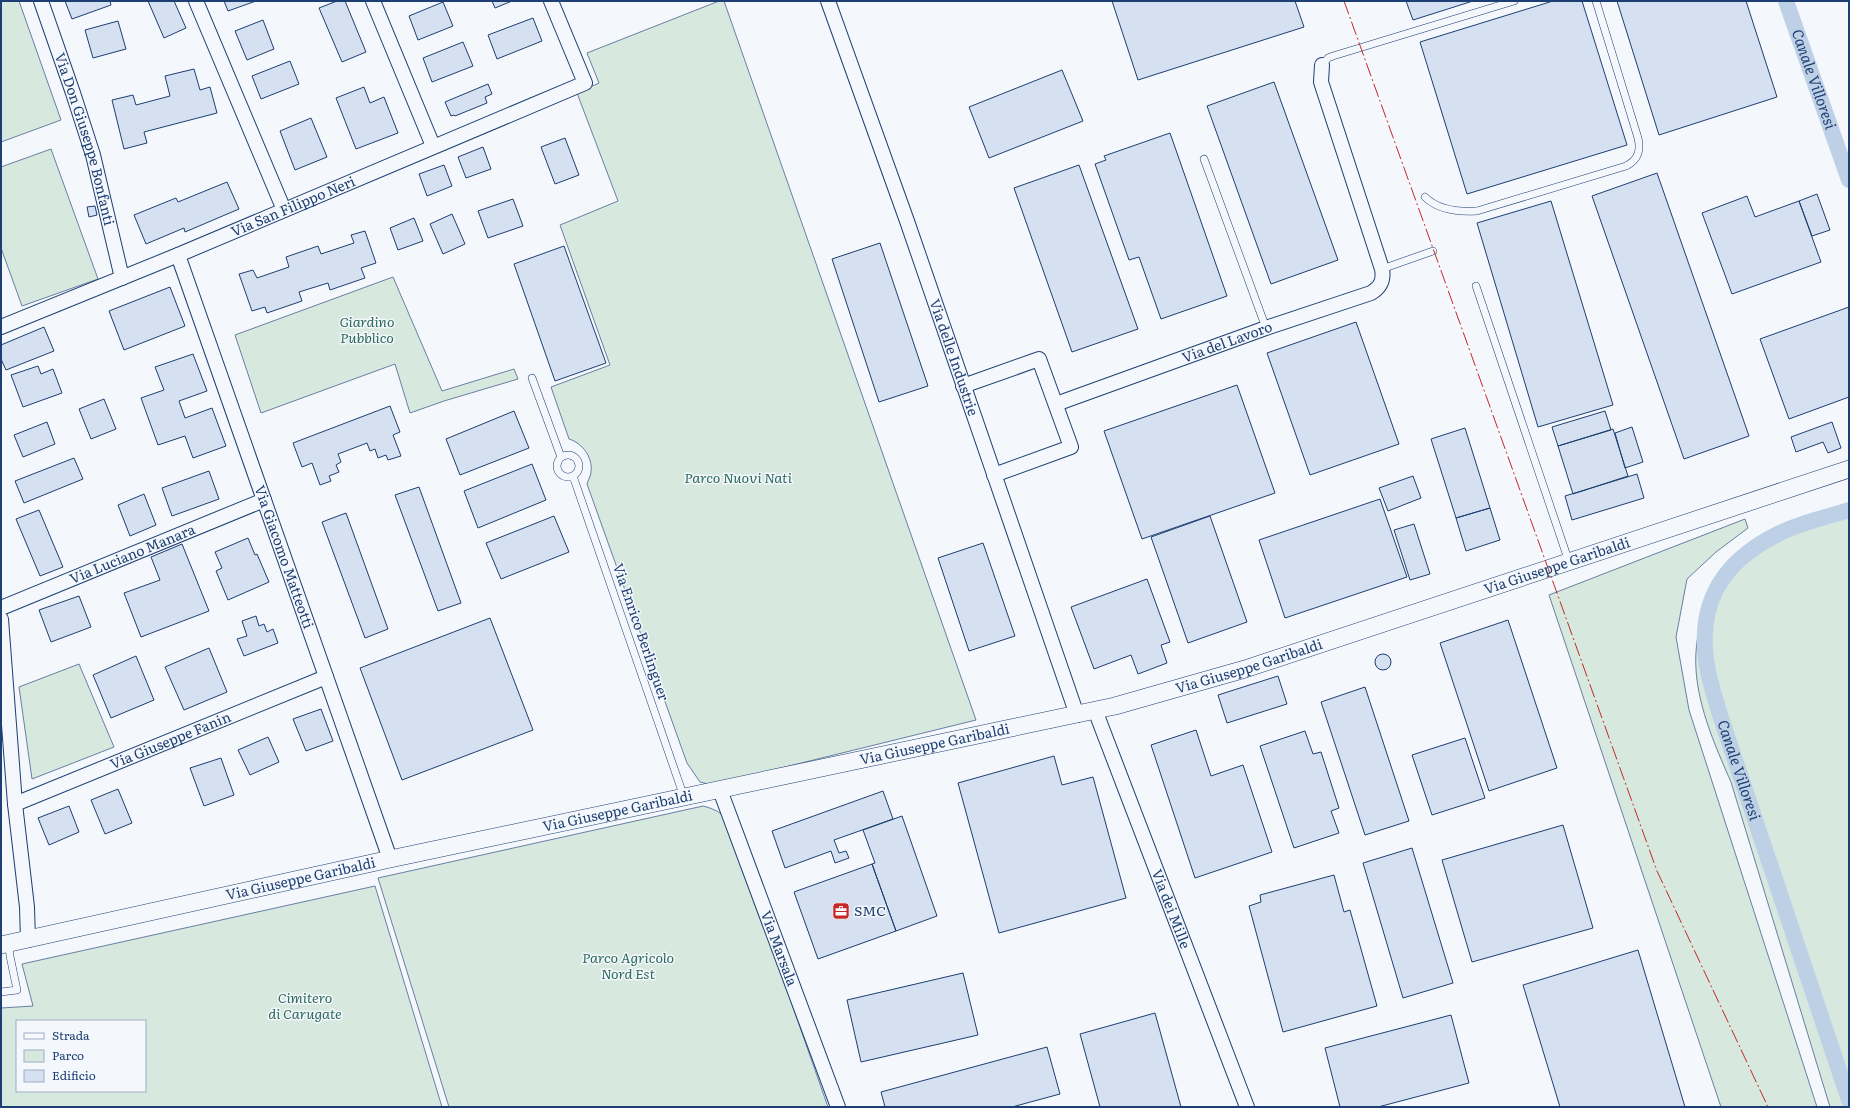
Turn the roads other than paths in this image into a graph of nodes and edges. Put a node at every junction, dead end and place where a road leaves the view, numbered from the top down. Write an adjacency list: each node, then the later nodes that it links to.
1 (41, 1): 16 (street, Via Don Giuseppe Bonfanti)
2 (196, 1): 12 (street)
3 (373, 1): 9 (street)
4 (551, 1): 9 (street, Via San Filippo Neri)
5 (828, 1): 21 (street, Via delle Industrie)
6 (1514, 1): 8 (lane)
7 (1596, 1): 11 (lane)
8 (1322, 65): 15 (street, Via del Lavoro)
9 (433, 146): 12 (street, Via San Filippo Neri)
10 (1204, 159): 19 (lane)
11 (1425, 197)
12 (284, 210): 14 (street, Via San Filippo Neri)
13 (1433, 251): 15 (lane)
14 (178, 255): 16 (street, Via San Filippo Neri); 27 (street, Via Giacomo Matteotti)
15 (1382, 269): 19 (street, Via del Lavoro)
16 (122, 278): 18 (street, Via San Filippo Neri)
17 (1476, 286): 28 (lane)
18 (1, 327)
19 (1266, 328): 22 (street, Via del Lavoro)
20 (532, 378): 23 (lane)
21 (963, 386): 22 (street); 25 (street, Via delle Industrie)
22 (1056, 404): 25 (street)
23 (561, 457): 26 (lane); 26 (lane, Via Enrico Berlinguer)
24 (1849, 469): 28 (street, Via Giuseppe Garibaldi)
25 (994, 475): 33 (street, Via delle Industrie)
26 (574, 476): 35 (lane, Via Enrico Berlinguer)
27 (264, 500): 29 (street, Via Luciano Manara); 31 (street, Via Giacomo Matteotti)
28 (1569, 562): 32 (street, Via Giuseppe Garibaldi)
29 (1, 608)
30 (1, 619): 36 (street)
31 (326, 677): 36 (street, Via Giuseppe Fanin); 37 (street, Via Giacomo Matteotti)
32 (1095, 710): 33 (street, Via Giuseppe Garibaldi); 42 (street, Via dei Mille)
33 (1077, 715): 34 (street, Via Giuseppe Garibaldi)
34 (720, 790): 35 (street, Via Giuseppe Garibaldi); 41 (street, Via Marsala)
35 (685, 798): 37 (street, Via Giuseppe Garibaldi)
36 (14, 804): 38 (street)
37 (390, 859): 38 (street, Via Giuseppe Garibaldi)
38 (28, 940): 39 (street, Via Giuseppe Garibaldi)
39 (5, 945): 40 (lane)
40 (1, 992)
41 (838, 1107)
42 (1247, 1107)

